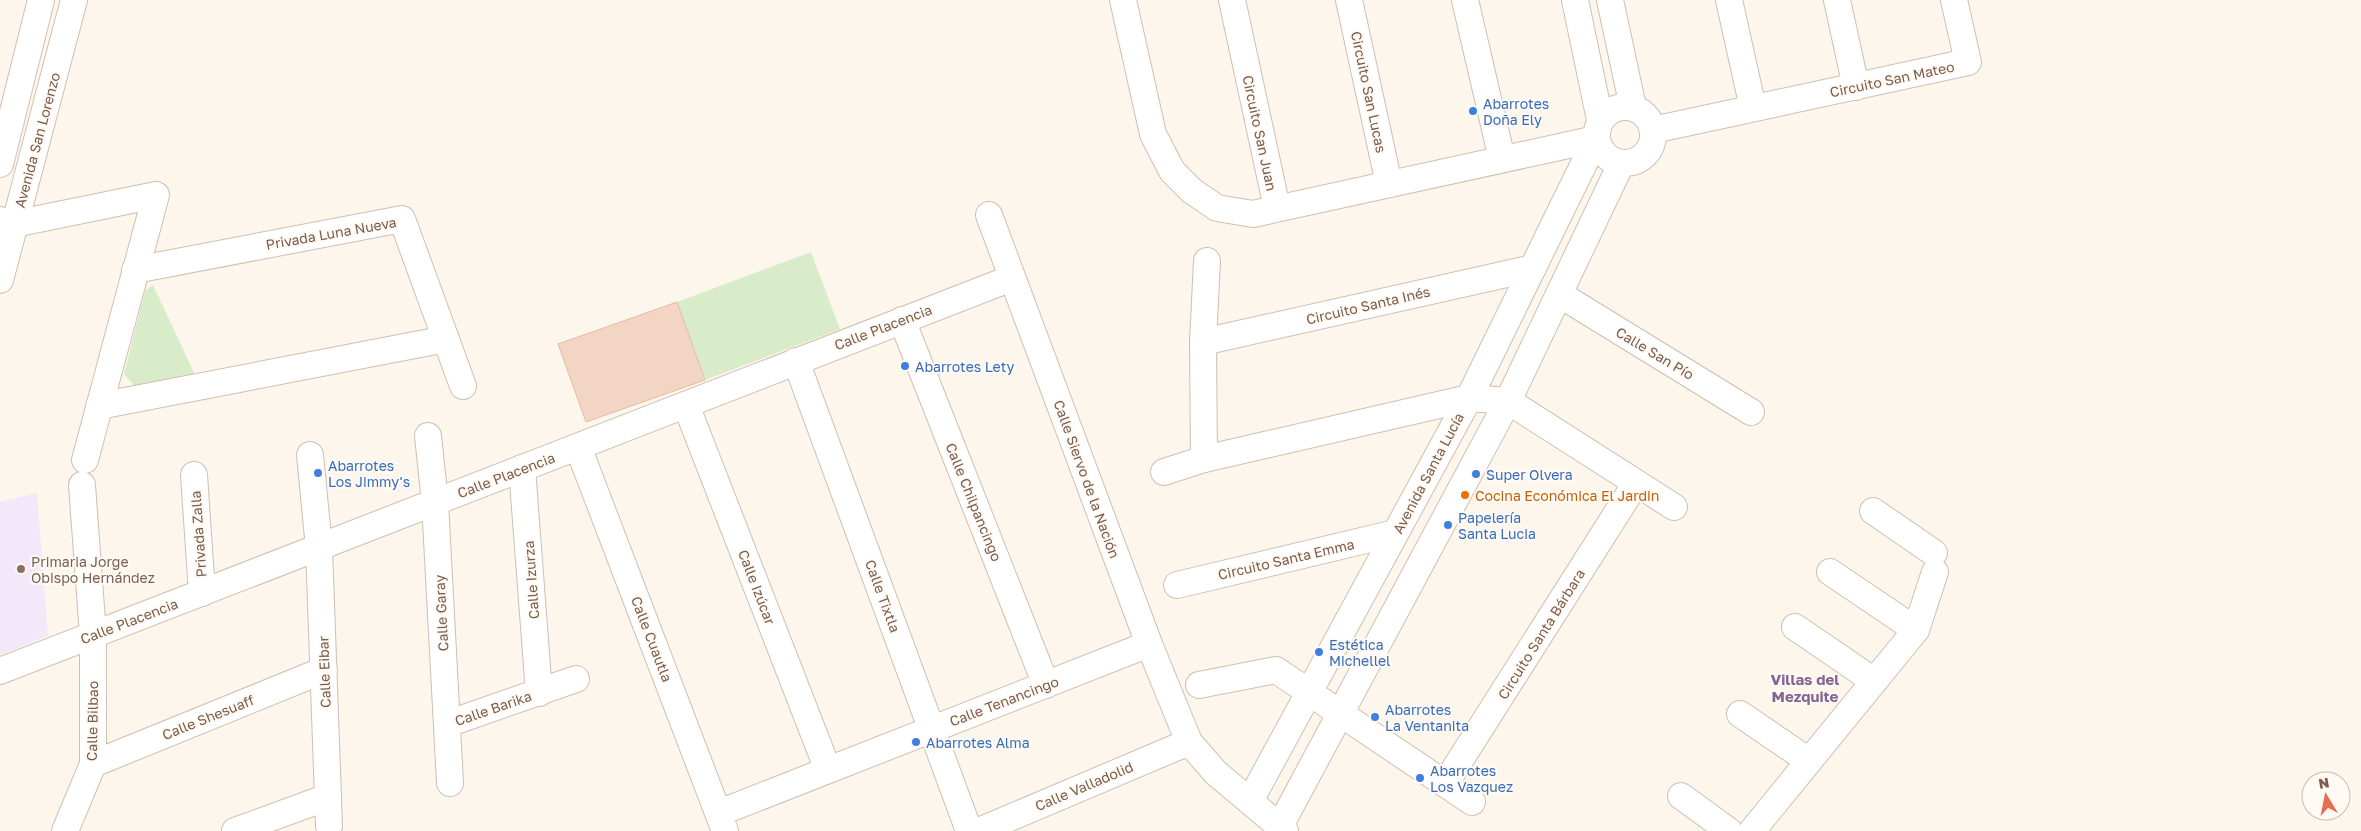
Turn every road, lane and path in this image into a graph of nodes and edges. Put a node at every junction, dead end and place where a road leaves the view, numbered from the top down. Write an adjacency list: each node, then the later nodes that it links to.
1 (41, 0): 12 (street)
2 (74, 0): 14 (street, Avenida San Lorenzo)
3 (1123, 0): 23 (street, Circuito San Juan)
4 (1232, 0): 23 (street, Circuito San Juan)
5 (1349, 0): 22 (street, Circuito San Lucas)
6 (1465, 0): 19 (street)
7 (1575, 0): 17 (street)
8 (1610, 0): 15 (street)
9 (1729, 0): 16 (street)
10 (1837, 0): 13 (street)
11 (1954, 0): 13 (street, Circuito San Mateo)
12 (10, 85): 14 (street); 20 (street)
13 (1856, 87): 16 (street, Circuito San Mateo)
14 (50, 90): 25 (street, Avenida San Lorenzo)
15 (1633, 107): 17 (street); 18 (street)
16 (1753, 108): 18 (street, Circuito San Mateo)
17 (1598, 129): 19 (street); 21 (street); 27 (street, Avenida Santa Lucía)
18 (1654, 130): 21 (street)
19 (1502, 159): 22 (street)
20 (0, 164)
21 (1621, 164): 31 (street)
22 (1388, 184): 23 (street)
23 (1277, 208)
24 (989, 215): 29 (street, Calle Siervo de la Nación)
25 (7, 222): 28 (street); 30 (street, Avenida San Lorenzo)
26 (1207, 261): 34 (street)
27 (1533, 268): 34 (street, Circuito Santa Inés); 37 (street, Avenida Santa Lucía)
28 (135, 270): 33 (street, Privada Luna Nueva); 40 (street)
29 (1012, 278): 32 (street, Calle Placencia); 61 (street, Calle Siervo de la Nación)
30 (0, 280)
31 (1558, 294): 38 (street); 41 (street, Calle San Pío)
32 (902, 320): 35 (street, Calle Placencia); 66 (street, Calle Chilpancingo)
33 (446, 340): 36 (street, Privada Luna Nueva); 40 (street)
34 (1203, 342): 45 (street)
35 (796, 361): 39 (street, Calle Placencia); 73 (street, Calle Tixtla)
36 (463, 386)
37 (1469, 398): 38 (street); 45 (street); 53 (street, Avenida Santa Lucía)
38 (1508, 401): 49 (street); 70 (street)
39 (686, 405): 43 (street, Calle Placencia); 77 (street, Calle Izúcar)
40 (99, 406): 60 (street, Calle Bilbao)
41 (1751, 412)
42 (428, 436): 50 (street, Calle Garay)
43 (578, 447): 46 (street, Calle Placencia); 84 (street, Calle Cuautla)
44 (310, 455): 54 (street, Calle Eibar)
45 (1204, 459): 47 (street)
46 (522, 468): 50 (street, Calle Placencia); 68 (street, Calle Izurza)
47 (1164, 472)
48 (194, 475): 57 (street, Privada Zalla)
49 (1636, 483): 51 (street); 79 (street, Circuito Santa Bárbara)
50 (435, 502): 54 (street, Calle Placencia); 72 (street, Calle Garay)
51 (1674, 507)
52 (1873, 511): 59 (street)
53 (1395, 534): 56 (street, Circuito Santa Emma); 69 (street, Avenida Santa Lucía)
54 (319, 548): 57 (street, Calle Placencia); 62 (street, Calle Eibar)
55 (1830, 572): 59 (street)
56 (1177, 585)
57 (202, 593): 60 (street, Calle Placencia)
58 (1795, 627): 65 (street)
59 (1916, 630): 65 (street)
60 (93, 635): 63 (street, Calle Placencia); 76 (street, Calle Bilbao)
61 (1149, 644): 66 (street, Calle Tenancingo); 74 (street, Calle Siervo de la Nación)
62 (324, 670): 76 (street, Calle Shesuaff); 80 (street, Calle Eibar)
63 (0, 671)
64 (576, 680): 68 (street, Calle Barika)
65 (1874, 681): 75 (street)
66 (1046, 685): 73 (street, Calle Tenancingo)
67 (1199, 685): 69 (street)
68 (539, 692): 72 (street, Calle Barika)
69 (1309, 693): 70 (street); 82 (street, Avenida Santa Lucía)
70 (1340, 714): 79 (street); 86 (street)
71 (1740, 714): 75 (street)
72 (447, 724): 78 (street, Calle Garay)
73 (932, 729): 77 (street, Calle Tenancingo); 90 (street, Calle Tixtla)
74 (1189, 742): 82 (street, Calle Siervo de la Nación); 91 (street, Calle Valladolid)
75 (1809, 761): 92 (street)
76 (93, 764): 88 (street, Calle Bilbao)
77 (828, 770): 84 (street, Calle Tenancingo)
78 (450, 783)
79 (1445, 784): 83 (street)
80 (328, 796): 85 (street, Calle Eibar); 89 (street)
81 (1681, 796): 87 (street)
82 (1250, 801): 86 (street, Calle Siervo de la Nación)
83 (1472, 802)
84 (722, 822)
85 (329, 826)
86 (1282, 829)
87 (1723, 829)
88 (65, 831)
89 (235, 831)
90 (969, 831)
91 (979, 831)
92 (1752, 831)

